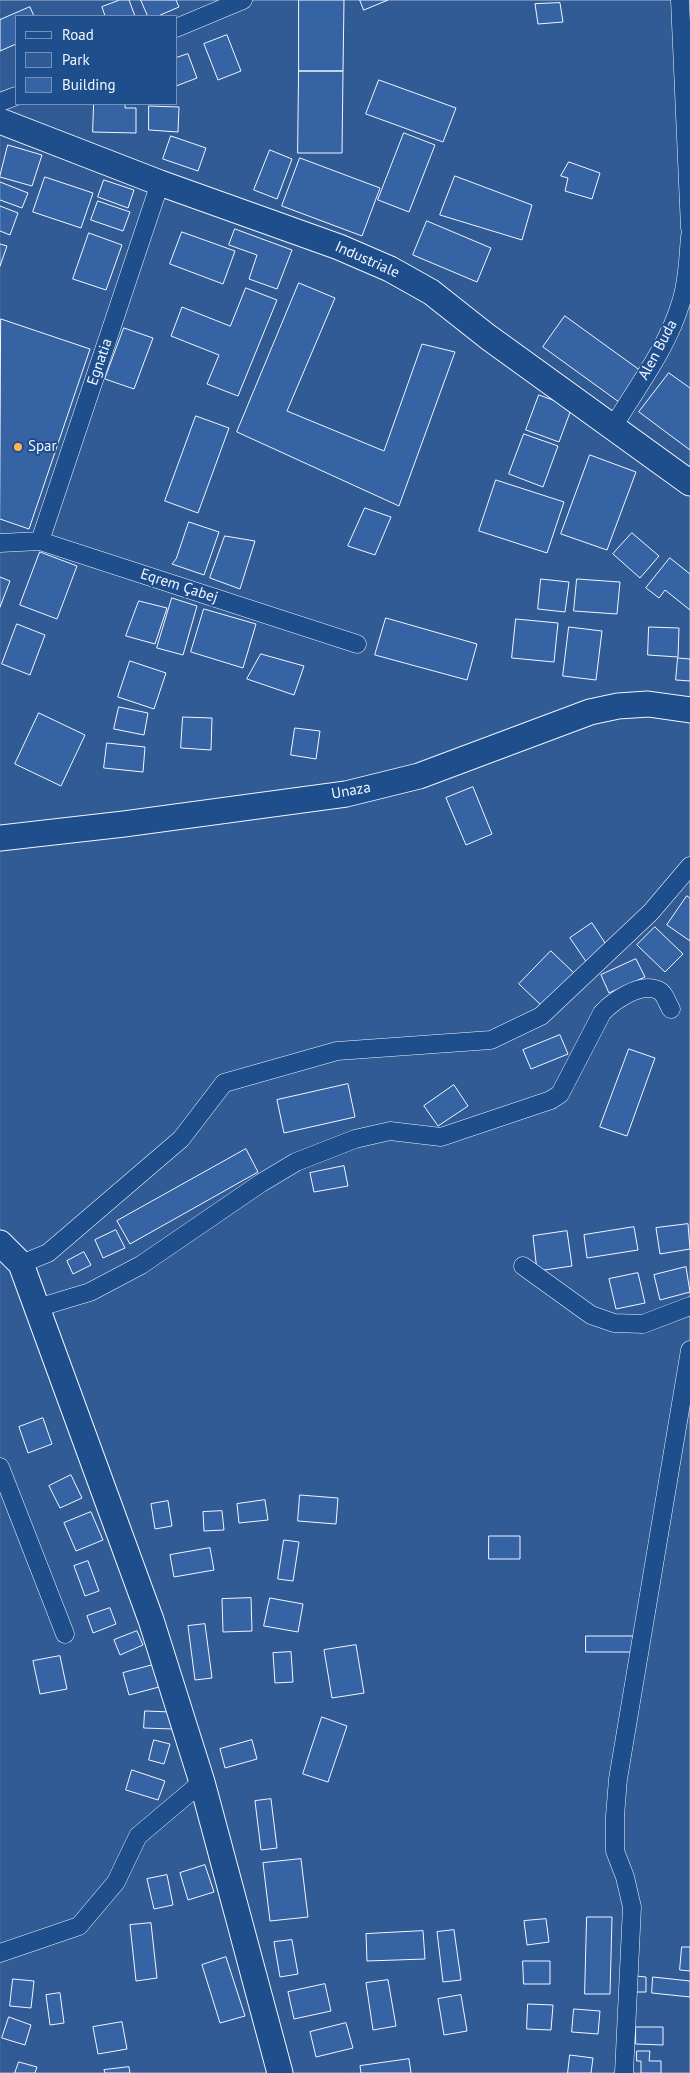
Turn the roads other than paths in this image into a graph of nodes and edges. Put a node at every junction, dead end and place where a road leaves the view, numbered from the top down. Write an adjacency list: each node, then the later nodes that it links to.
1 (243, 0): 3 (street)
2 (680, 0): 8 (street)
3 (178, 27)
4 (15, 96): 5 (street)
5 (0, 102)
6 (0, 121): 7 (main road, Industriale)
7 (160, 183): 10 (main road, Industriale); 12 (street, Egnatia)
8 (690, 228)
9 (690, 237): 10 (street, Alen Buda)
10 (613, 427): 11 (main road, Industriale)
11 (690, 483)
12 (40, 541): 13 (street, Eqrem Çabej); 14 (street, Eqrem Çabej)
13 (0, 543)
14 (357, 644)
15 (690, 710): 16 (main road, Unaza)
16 (0, 838)
17 (690, 866): 20 (street)
18 (671, 1009): 23 (street)
19 (0, 1243): 20 (main road)
20 (10, 1259): 23 (main road)
21 (523, 1266): 22 (street)
22 (690, 1306)
23 (36, 1308): 27 (main road)
24 (690, 1350): 30 (street)
25 (0, 1467): 26 (street)
26 (65, 1634)
27 (202, 1782): 28 (street); 29 (main road)
28 (0, 1954)
29 (280, 2073)
30 (624, 2073)

